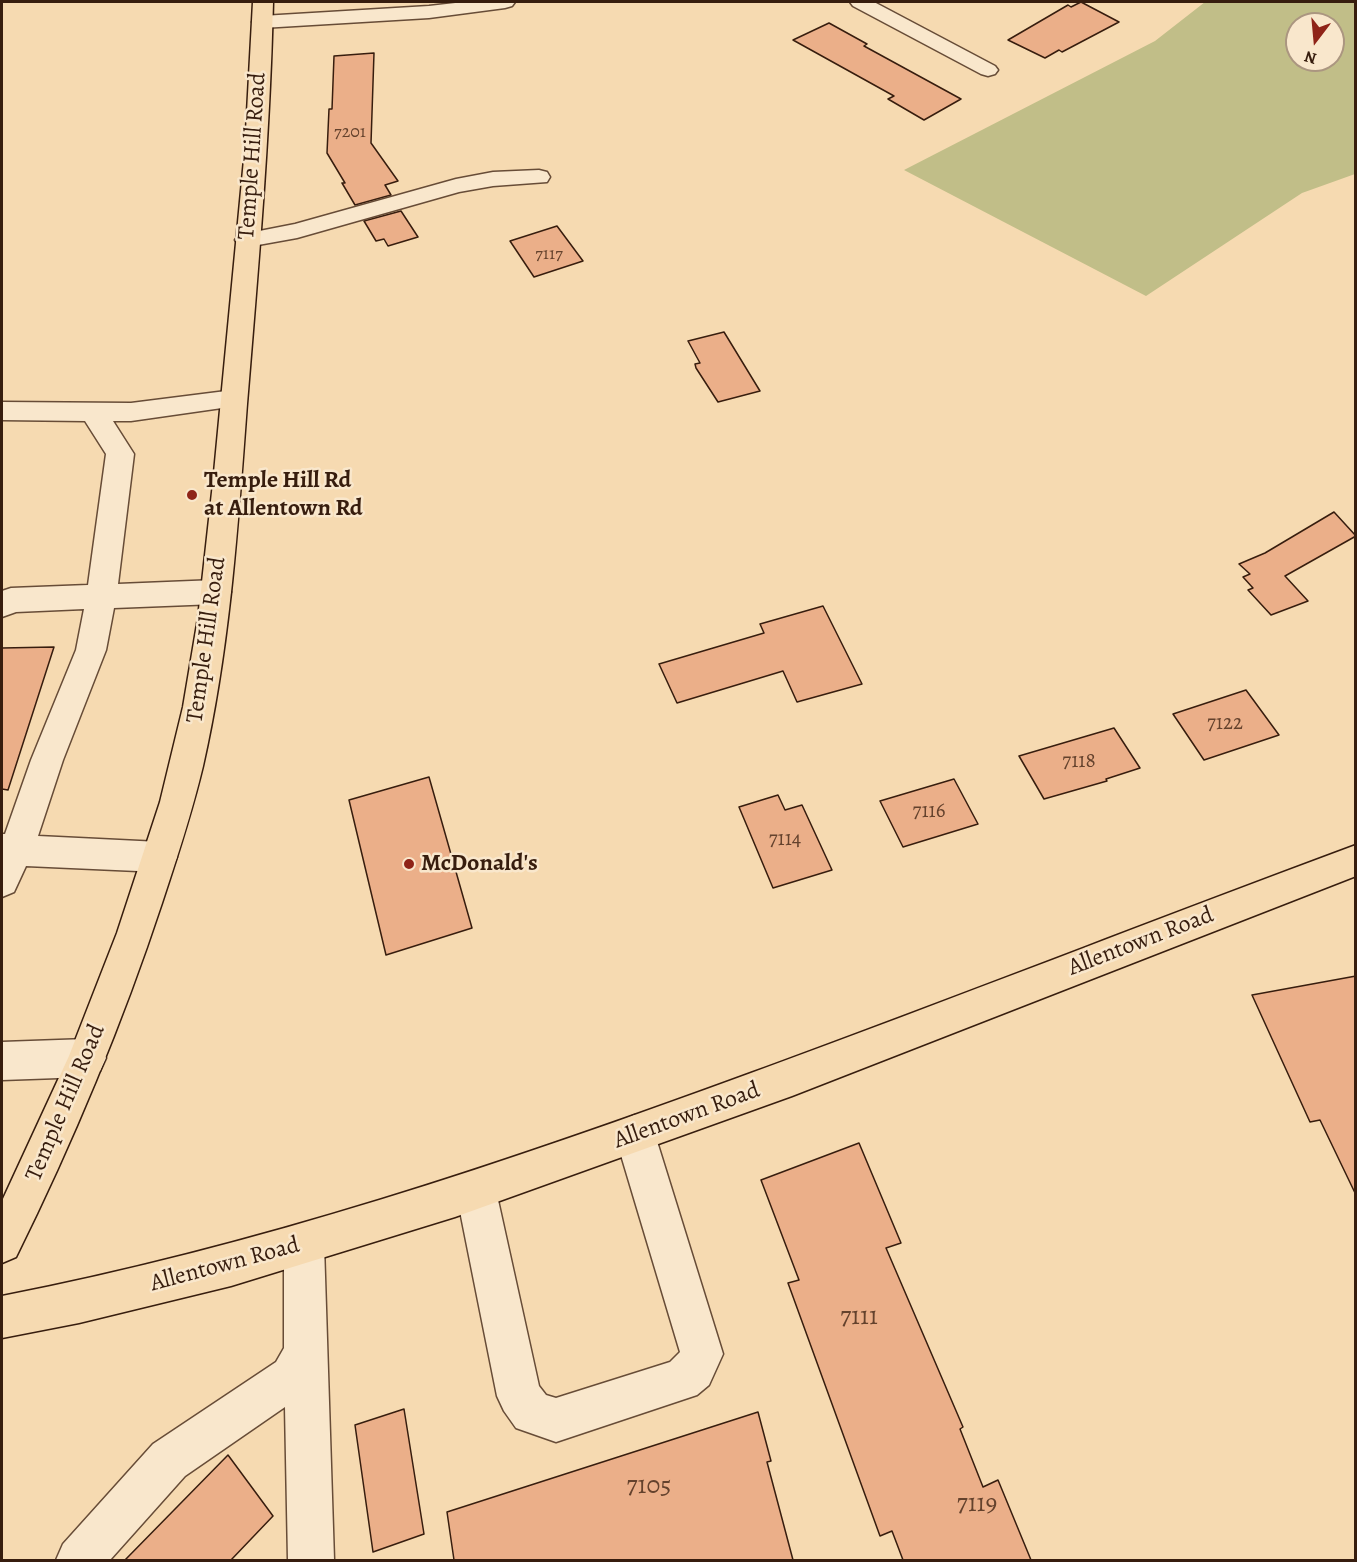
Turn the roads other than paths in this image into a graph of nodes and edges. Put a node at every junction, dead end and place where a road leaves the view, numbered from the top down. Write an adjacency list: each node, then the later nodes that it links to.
1 (506, 2): 3 (street)
2 (860, 2): 4 (street)
3 (262, 12): 6 (main road, Temple Hill Road)
4 (988, 70)
5 (539, 177): 6 (street)
6 (247, 240): 7 (main road, Temple Hill Road)
7 (234, 399): 9 (street); 10 (main road, Temple Hill Road)
8 (2, 411): 9 (street)
9 (93, 411): 11 (street)
10 (216, 592): 11 (street); 14 (main road, Temple Hill Road)
11 (101, 596): 12 (street); 13 (street)
12 (2, 605)
13 (9, 850): 14 (street); 16 (street)
14 (160, 857): 17 (main road, Temple Hill Road)
15 (1356, 860): 19 (main road, Allentown Road)
16 (2, 881)
17 (87, 1058): 18 (street); 21 (main road, Temple Hill Road)
18 (2, 1061)
19 (635, 1135): 20 (main road, Allentown Road); 20 (street)
20 (476, 1191): 22 (main road, Allentown Road)
21 (2, 1243)
22 (304, 1245): 23 (main road, Allentown Road); 24 (street)
23 (2, 1317)
24 (305, 1353): 25 (street); 26 (street)
25 (79, 1560)
26 (311, 1560)

